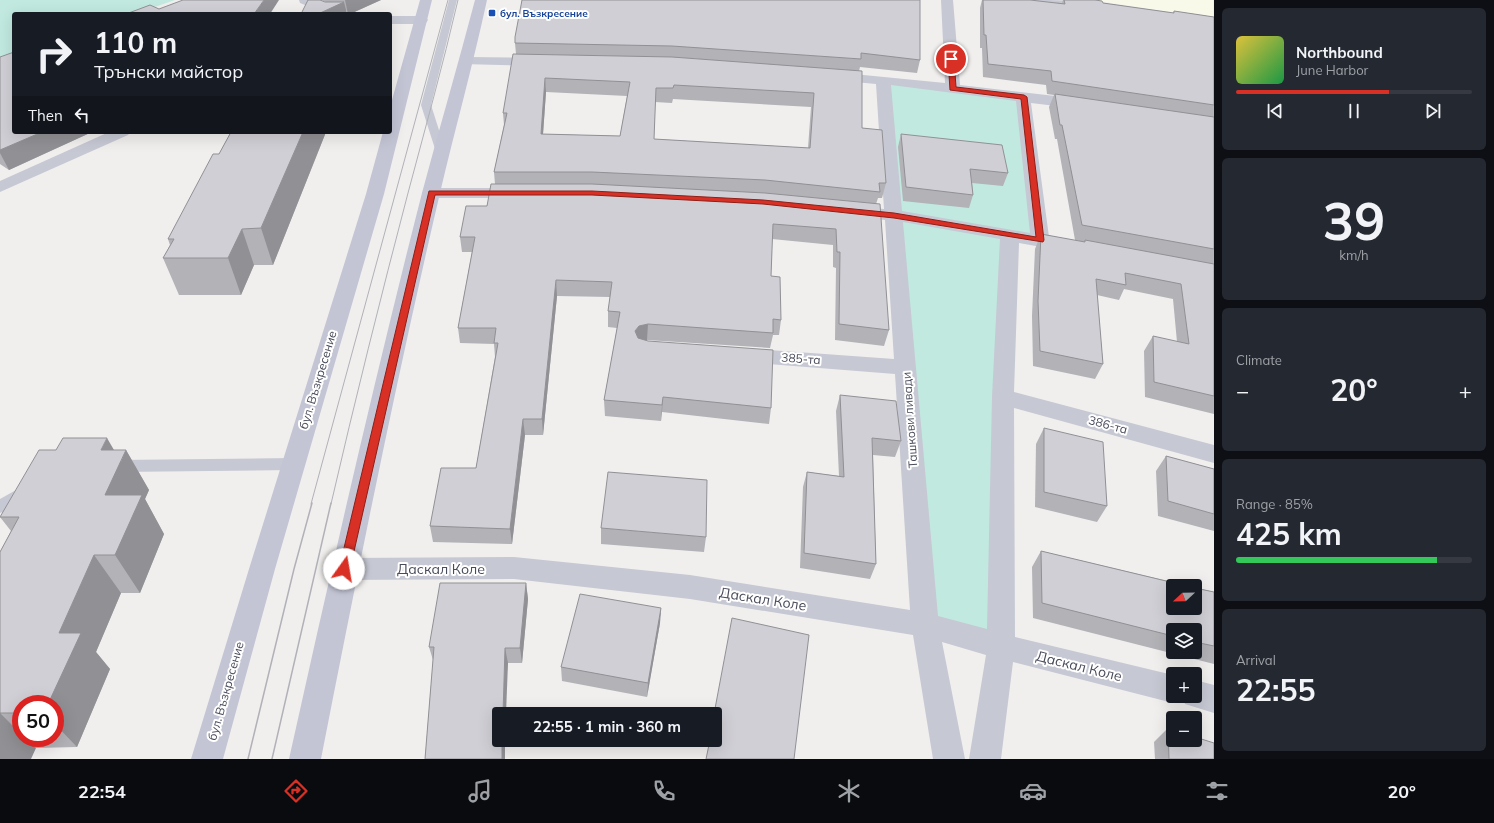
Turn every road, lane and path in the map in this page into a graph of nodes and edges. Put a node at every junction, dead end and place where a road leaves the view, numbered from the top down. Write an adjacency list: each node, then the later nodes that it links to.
1 (305, 0): 8 (street)
2 (453, 0): 20 (lane)
3 (481, 0): 10 (main road)
4 (948, 0): 14 (street)
5 (1040, 0): 6 (street)
6 (1107, 8)
7 (424, 10): 9 (street); 17 (main road, бул. Възкресение)
8 (335, 12)
9 (392, 19)
10 (467, 61): 11 (street); 20 (main road)
11 (556, 62)
12 (821, 75): 13 (street)
13 (883, 80): 14 (street); 25 (street, Ташкови ливади)
14 (953, 89): 15 (street)
15 (1024, 97): 16 (street); 27 (street)
16 (1096, 106)
17 (392, 130)
18 (118, 134): 21 (street)
19 (391, 134): 33 (main road, бул. Възкресение)
20 (441, 152): 22 (main road)
21 (0, 187)
22 (431, 193): 23 (street); 37 (main road)
23 (537, 193)
24 (832, 209): 25 (street)
25 (894, 216): 26 (street); 30 (street, Ташкови ливади)
26 (1010, 235): 27 (street); 31 (street)
27 (1040, 240): 28 (street)
28 (1086, 249)
29 (726, 354): 30 (street, 385-та)
30 (906, 367): 38 (street, Ташкови ливади)
31 (1003, 397): 32 (street, 386-та); 39 (street)
32 (1214, 454)
33 (293, 464): 34 (lane); 43 (main road, бул. Възкресение)
34 (100, 466)
35 (41, 482): 36 (lane)
36 (0, 506)
37 (344, 569): 38 (street, Даскал Коле); 44 (main road)
38 (925, 625): 39 (street, Даскал Коле); 45 (street, Ташкови ливади)
39 (1001, 646): 40 (street, Даскал Коле); 46 (street)
40 (1166, 687)
41 (1202, 696): 42 (street)
42 (1214, 699)
43 (207, 759)
44 (305, 759)
45 (949, 759)
46 (984, 759)

